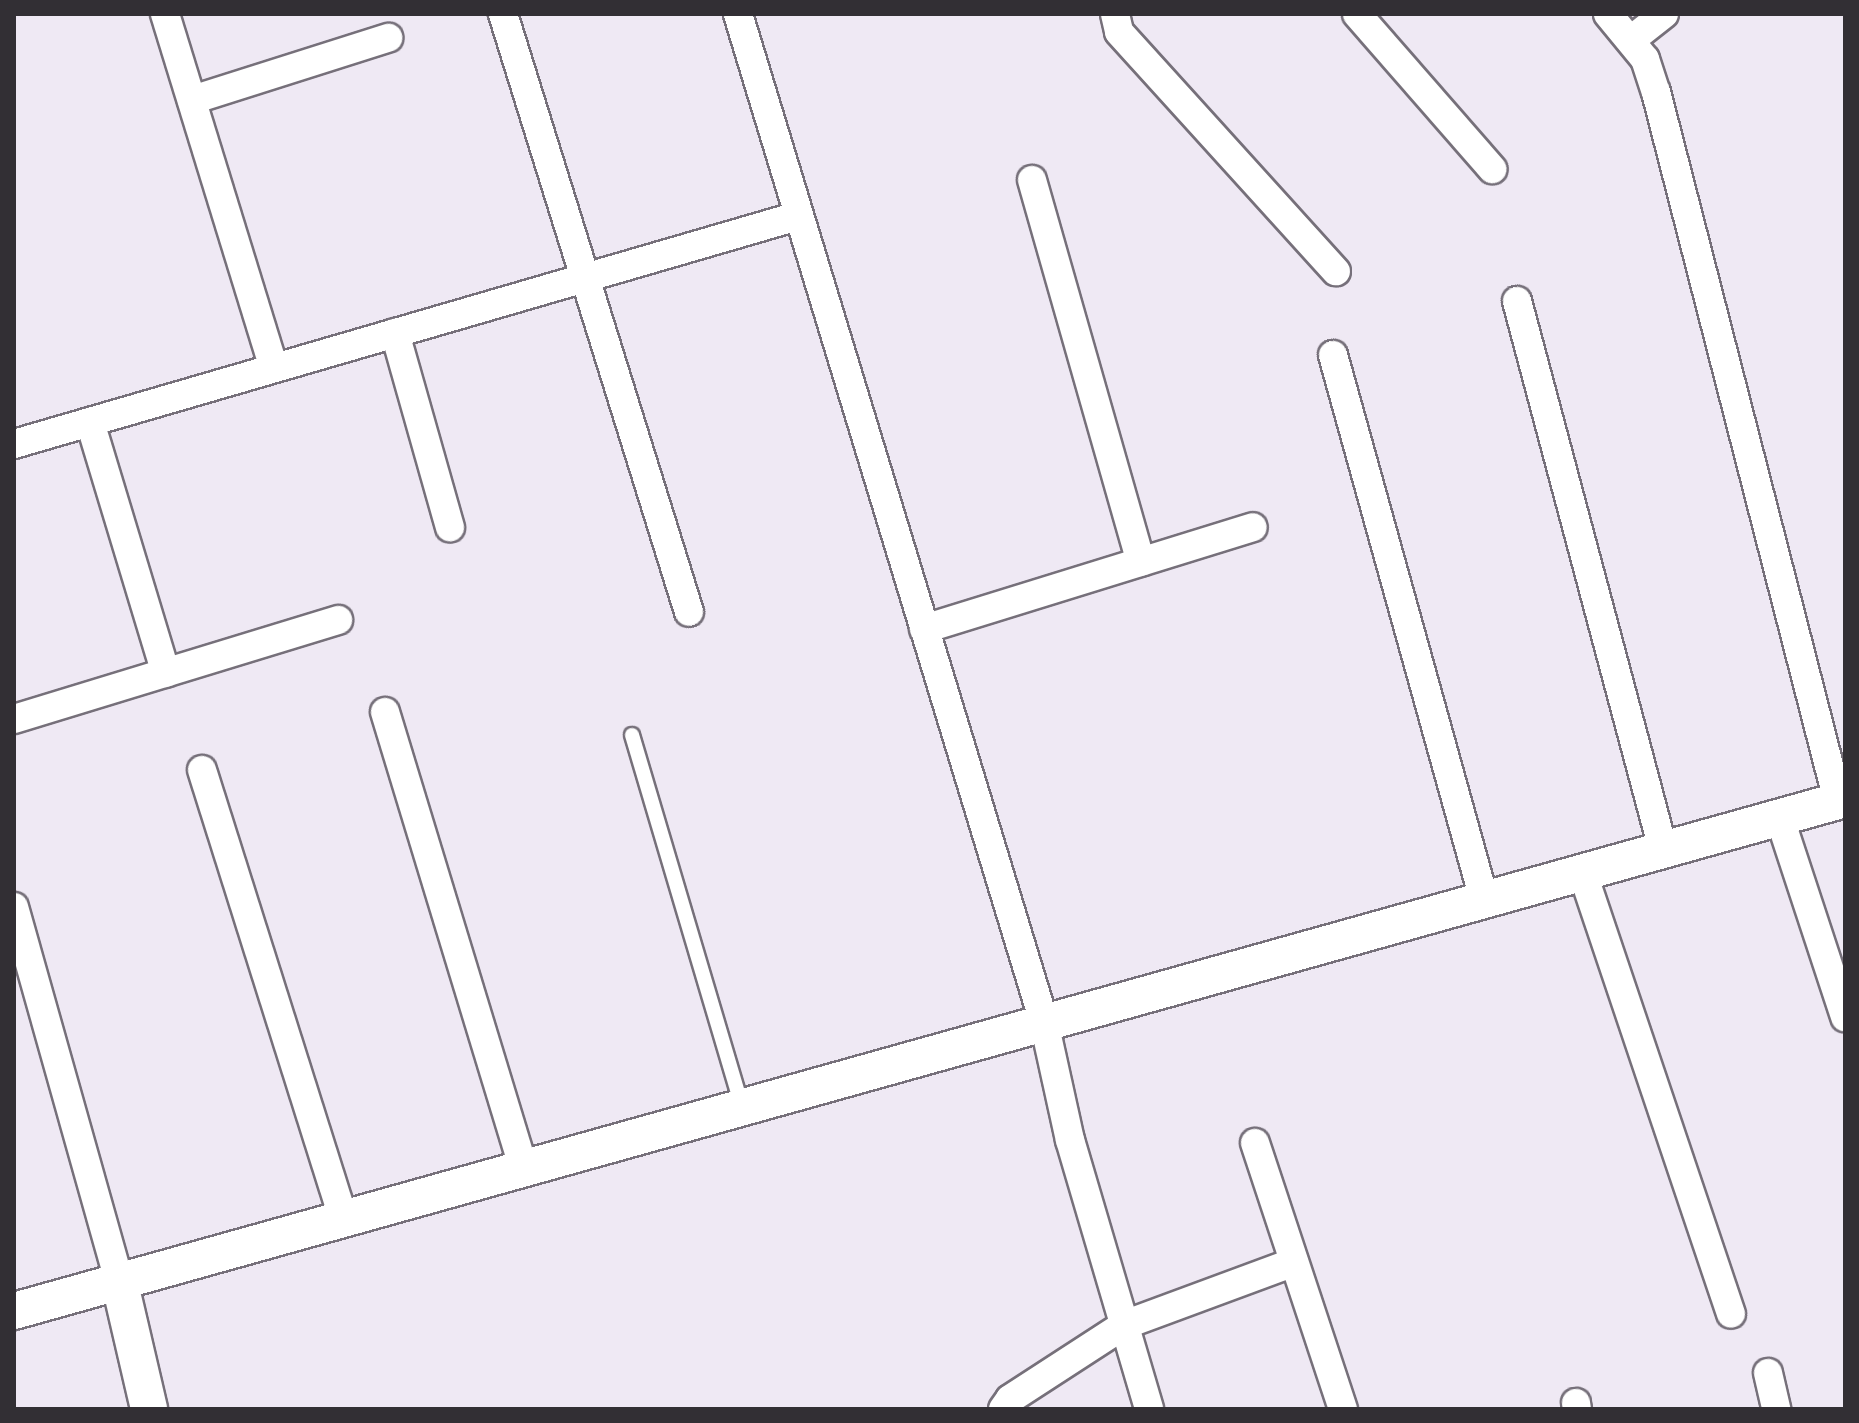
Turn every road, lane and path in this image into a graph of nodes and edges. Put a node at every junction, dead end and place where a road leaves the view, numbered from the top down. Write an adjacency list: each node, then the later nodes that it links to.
1 (165, 14): 10 (street)
2 (503, 14): 15 (street)
3 (738, 14): 13 (street)
4 (1115, 14): 14 (street)
5 (1357, 14): 11 (street)
6 (1608, 14): 9 (street)
7 (1664, 14): 9 (street)
8 (388, 38): 10 (street)
9 (1631, 40): 33 (street)
10 (192, 100): 19 (street)
11 (1492, 169)
12 (1032, 180): 24 (street)
13 (798, 216): 15 (street); 27 (street)
14 (1336, 271)
15 (583, 279): 17 (street); 25 (street)
16 (1517, 301): 35 (street)
17 (395, 333): 19 (street); 22 (street)
18 (1333, 355): 37 (street)
19 (274, 368): 20 (street)
20 (90, 422): 21 (street); 28 (street)
21 (14, 444)
22 (450, 527)
23 (1253, 527): 24 (street)
24 (1141, 562): 27 (street)
25 (689, 612)
26 (338, 620): 28 (street)
27 (924, 629): 40 (street)
28 (166, 673): 30 (street)
29 (385, 712): 43 (street)
30 (14, 719)
31 (632, 735): 41 (lane)
32 (202, 770): 44 (street)
33 (1842, 800): 34 (street)
34 (1779, 816): 35 (street); 39 (street)
35 (1663, 849): 36 (street)
36 (1582, 871): 37 (street); 48 (street)
37 (1484, 899): 40 (street)
38 (14, 907): 46 (street)
39 (1845, 1017)
40 (1044, 1022): 41 (street); 49 (street)
41 (743, 1107): 43 (street)
42 (1255, 1143): 45 (street)
43 (524, 1170): 44 (street)
44 (344, 1221): 46 (street)
45 (1294, 1262): 49 (street); 54 (street)
46 (120, 1284): 47 (street); 51 (street)
47 (14, 1311)
48 (1731, 1314)
49 (1124, 1325): 52 (street); 53 (street)
50 (1768, 1373): 55 (street)
51 (149, 1409)
52 (1003, 1409)
53 (1149, 1409)
54 (1343, 1409)
55 (1776, 1409)

